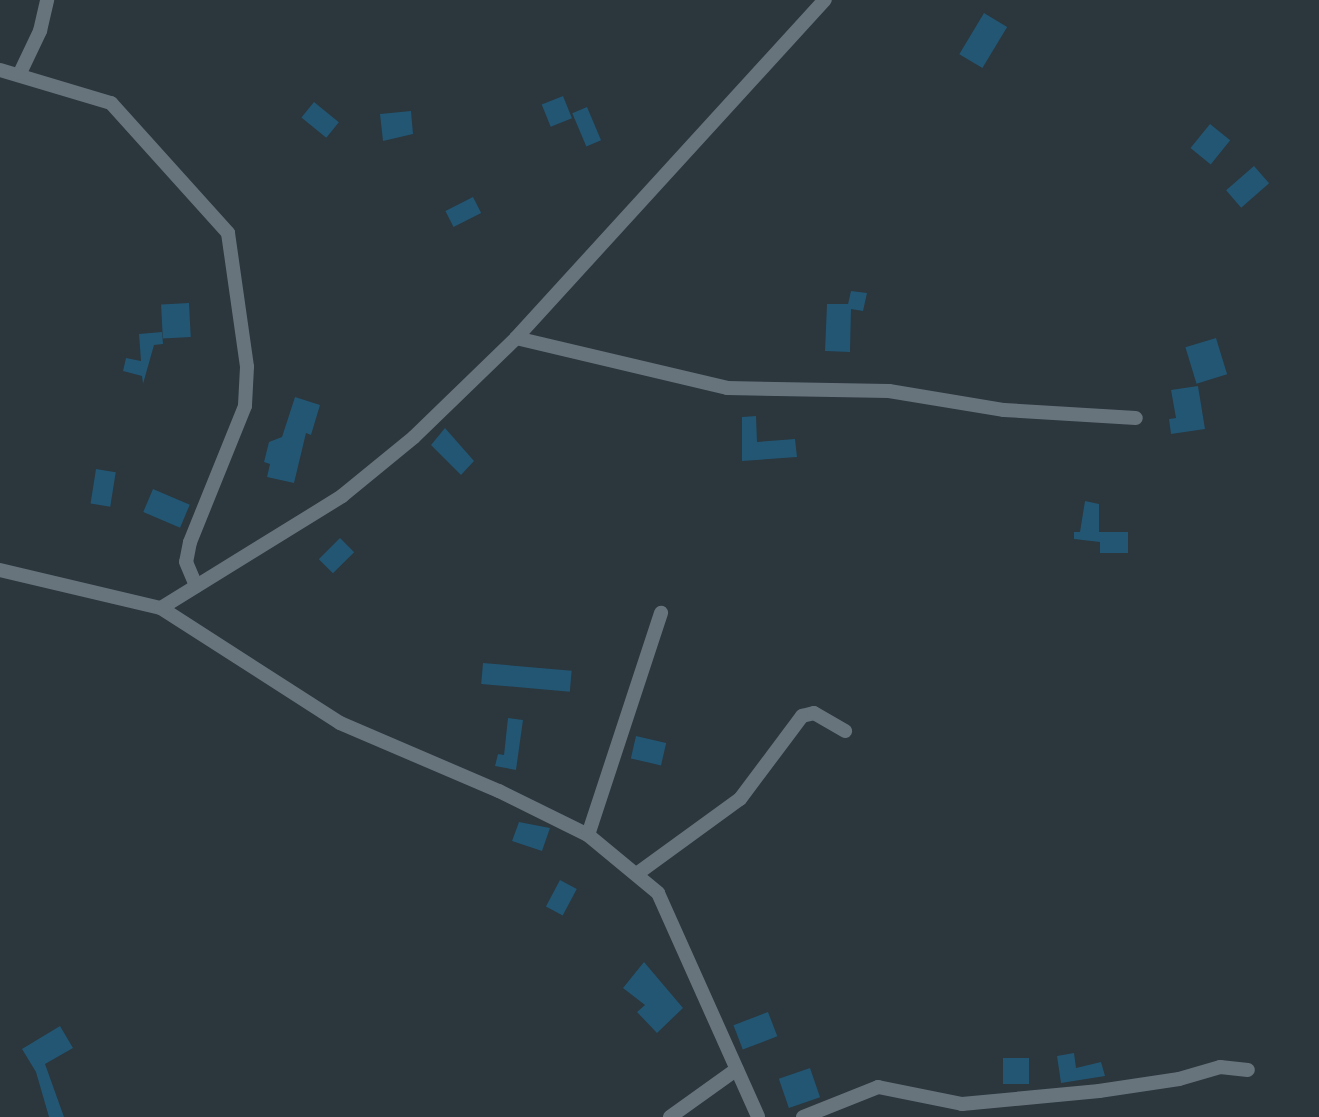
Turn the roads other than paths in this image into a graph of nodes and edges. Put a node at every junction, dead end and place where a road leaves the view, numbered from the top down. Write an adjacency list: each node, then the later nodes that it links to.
1 (47, 0): 4 (street)
2 (825, 0): 5 (street)
3 (0, 70): 4 (street)
4 (20, 73): 8 (street)
5 (516, 338): 6 (street); 8 (street)
6 (1136, 418)
7 (0, 570): 9 (street)
8 (196, 586): 9 (street)
9 (161, 608): 12 (street)
10 (661, 613): 12 (street)
11 (845, 731): 13 (street)
12 (588, 835): 13 (street)
13 (638, 872): 14 (street)
14 (737, 1068): 16 (street); 17 (street)
15 (1248, 1070): 18 (street)
16 (670, 1117)
17 (758, 1117)
18 (803, 1117)

